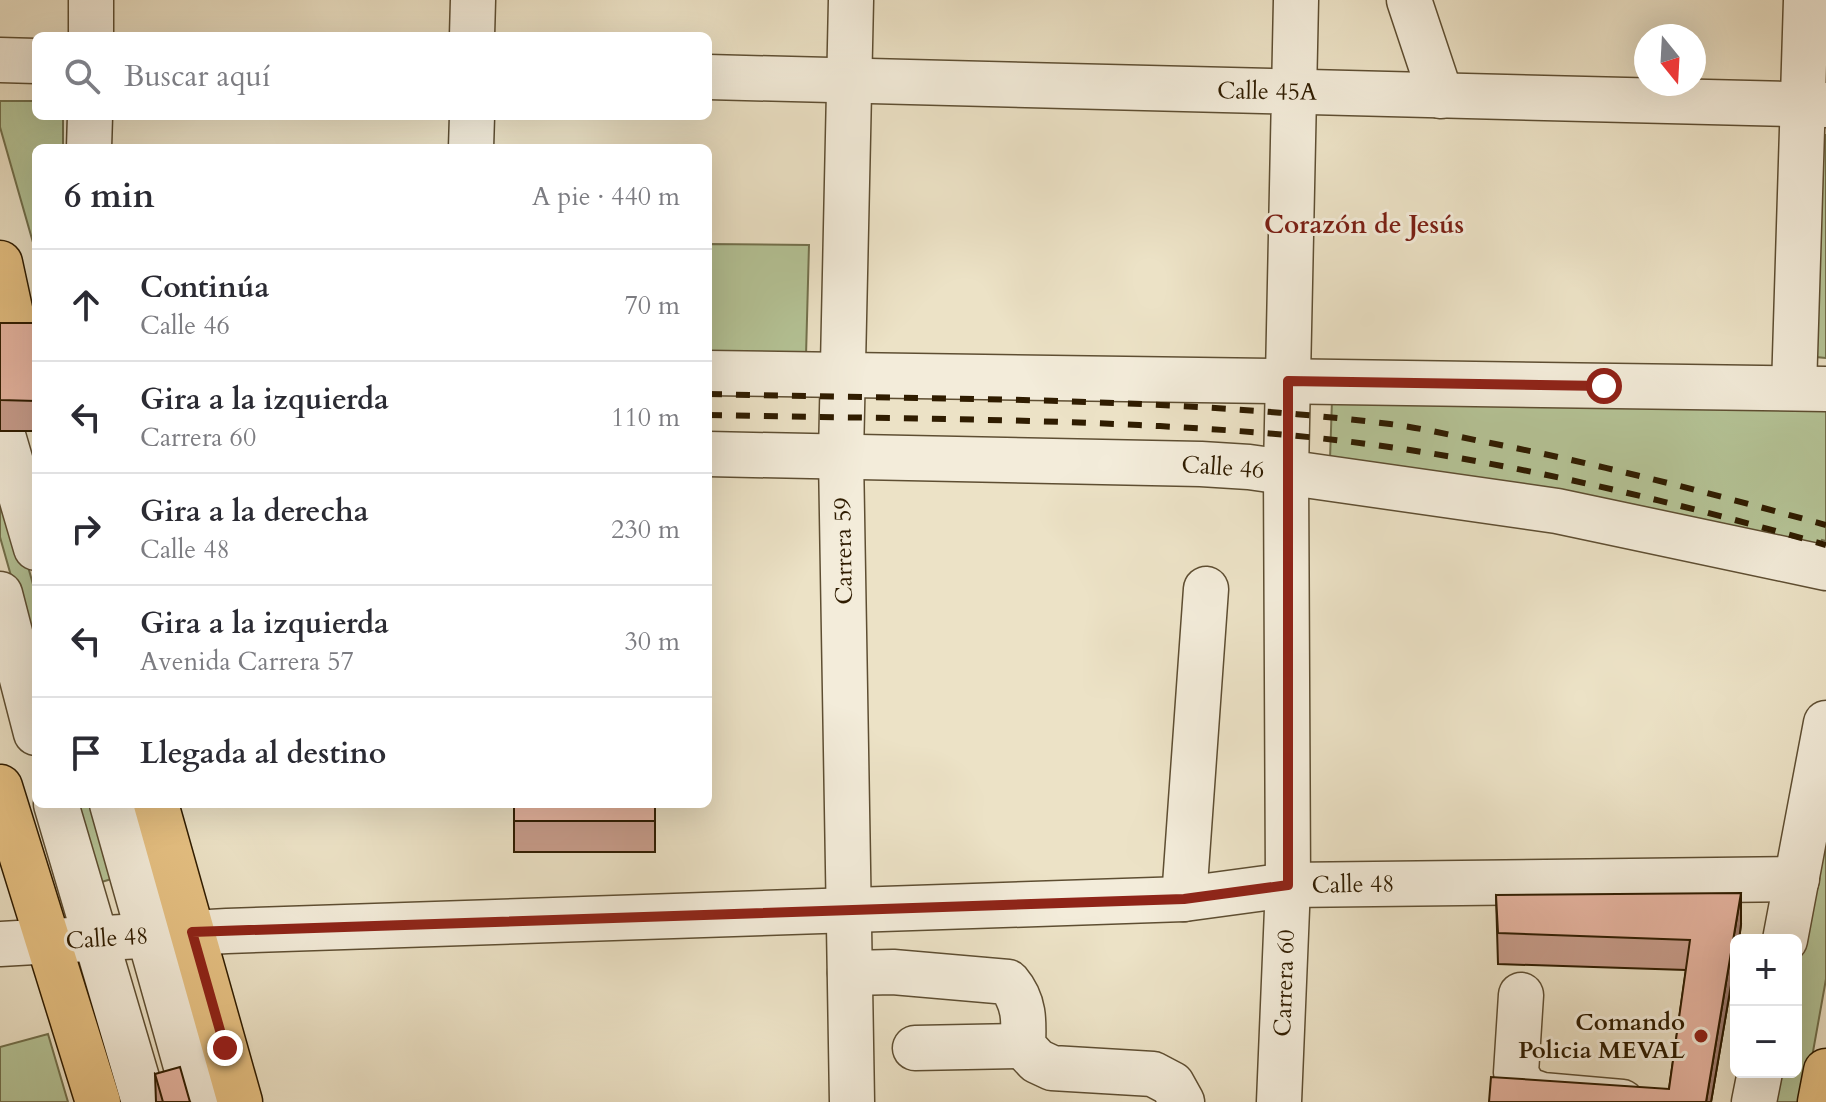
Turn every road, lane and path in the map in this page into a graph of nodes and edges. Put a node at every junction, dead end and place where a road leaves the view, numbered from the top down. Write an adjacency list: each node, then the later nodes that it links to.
1 (91, 0): 7 (street)
2 (473, 0): 8 (street)
3 (851, 0): 12 (street, Carrera 59)
4 (1296, 0): 13 (street, Carrera 60)
5 (1409, 0): 14 (street)
6 (1806, 0): 15 (street)
7 (91, 32)
8 (472, 32)
9 (0, 60): 10 (street)
10 (32, 61)
11 (712, 77): 12 (street, Calle 45A)
12 (849, 81): 13 (street, Calle 45A); 24 (street, Carrera 59)
13 (1294, 91): 14 (street, Calle 45A); 25 (street, Carrera 60)
14 (1441, 96): 15 (street, Calle 45A)
15 (1814, 104): 26 (street)
16 (90, 120): 18 (street)
17 (472, 120): 19 (street)
18 (89, 144)
19 (471, 144)
20 (0, 263): 22 (main road)
21 (0, 302): 22 (main road)
22 (18, 346): 27 (main road)
23 (712, 373): 24 (street)
24 (843, 374): 25 (street); 30 (street, Carrera 59)
25 (1288, 381): 26 (street); 31 (street, Carrera 60)
26 (1810, 389)
27 (32, 393)
28 (0, 425): 32 (street)
29 (712, 454): 30 (street, Calle 46)
30 (841, 456): 31 (street, Calle 46); 45 (street, Carrera 59)
31 (1286, 471): 33 (street, Calle 46); 43 (street, Carrera 60)
32 (32, 534)
33 (1826, 568)
34 (1206, 589): 44 (street)
35 (0, 594): 36 (street)
36 (32, 718)
37 (1826, 723): 42 (street)
38 (0, 787): 50 (main road)
39 (57, 808): 49 (street)
40 (113, 808): 48 (street)
41 (157, 808): 46 (main road)
42 (1797, 879): 43 (street, Calle 48); 47 (street)
43 (1288, 885): 44 (street, Calle 48); 64 (street, Carrera 60)
44 (1184, 899): 45 (street, Calle 48)
45 (849, 910): 46 (street, Calle 48); 52 (street, Carrera 59)
46 (192, 932): 48 (street, Calle 48); 61 (main road)
47 (1786, 934)
48 (149, 935): 49 (street, Calle 48); 60 (street)
49 (95, 938): 50 (street, Calle 48); 59 (street)
50 (48, 941): 51 (street, Calle 48); 58 (main road)
51 (0, 944)
52 (850, 973): 54 (street); 62 (street, Carrera 59)
53 (1521, 995): 65 (street)
54 (1023, 1046): 55 (street); 63 (street)
55 (915, 1048)
56 (1826, 1071): 67 (main road)
57 (1759, 1078): 66 (street)
58 (98, 1102)
59 (144, 1102)
60 (196, 1102)
61 (240, 1102)
62 (852, 1102)
63 (1182, 1102)
64 (1279, 1102)
65 (1622, 1102)
66 (1754, 1102)
67 (1820, 1102)

